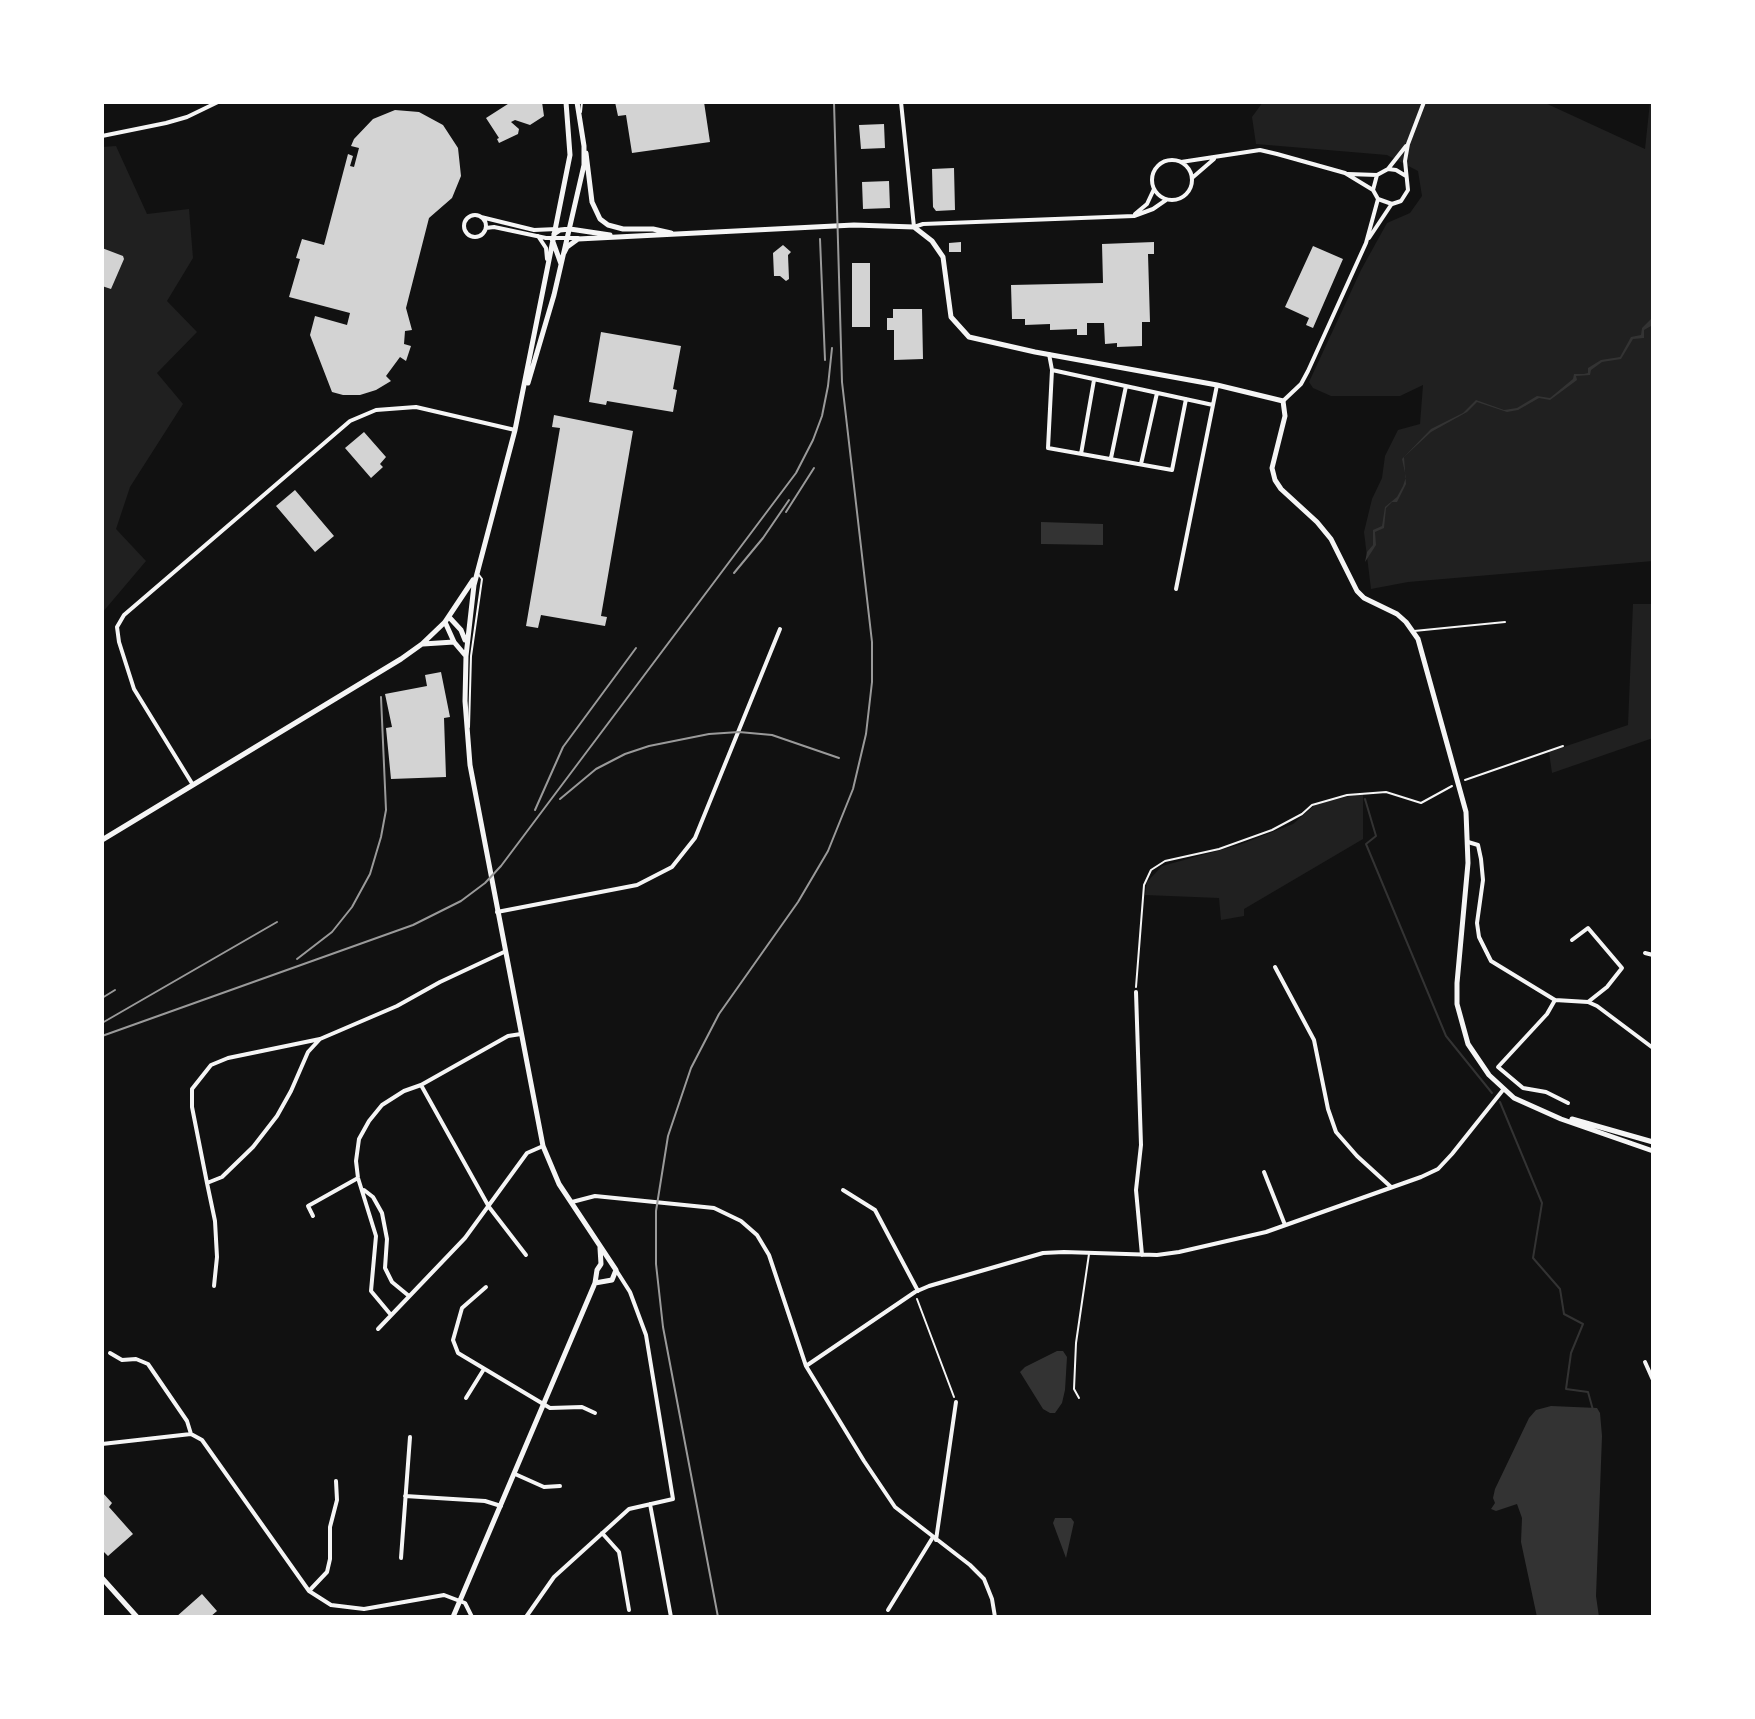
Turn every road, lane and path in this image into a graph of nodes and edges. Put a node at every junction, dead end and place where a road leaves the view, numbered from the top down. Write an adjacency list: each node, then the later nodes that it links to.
1 (218, 102): 6 (street)
2 (566, 102): 25 (street)
3 (579, 102): 8 (street)
4 (901, 102): 23 (street)
5 (1424, 102): 7 (street)
6 (102, 136)
7 (1408, 144): 11 (street); 14 (street)
8 (584, 146): 26 (street); 27 (street)
9 (1216, 158): 10 (street); 12 (street); 15 (street)
10 (1181, 162): 15 (street); 16 (street)
11 (1388, 169): 13 (street); 14 (street)
12 (1345, 173): 13 (street); 17 (street)
13 (1377, 175): 17 (street)
14 (1406, 176): 20 (street)
15 (1192, 178): 19 (street)
16 (1154, 189): 19 (street); 21 (street)
17 (1373, 190): 18 (street)
18 (1378, 199): 20 (street); 33 (street)
19 (1166, 200): 21 (street)
20 (1392, 204): 33 (street)
21 (1134, 216): 23 (street)
22 (481, 217): 24 (street); 24 (street); 25 (street)
23 (914, 227): 27 (street); 37 (street)
24 (486, 228): 28 (street)
25 (554, 229): 26 (street); 32 (street)
26 (567, 229): 29 (street); 30 (street); 32 (street)
27 (683, 235): 29 (street)
28 (538, 236): 32 (street); 35 (street)
29 (616, 236): 31 (street)
30 (567, 238): 31 (street); 32 (street); 34 (street)
31 (584, 238): 34 (street)
32 (552, 239): 35 (street); 36 (street)
33 (1366, 243): 44 (street)
34 (564, 253): 36 (street)
35 (548, 263): 45 (street)
36 (561, 265): 45 (street)
37 (1049, 354): 38 (street); 40 (street)
38 (1052, 370): 39 (street); 48 (street)
39 (1094, 380): 41 (street); 48 (street)
40 (1217, 385): 44 (street); 46 (street)
41 (1126, 386): 42 (street); 49 (street)
42 (1157, 393): 43 (street); 50 (street)
43 (1186, 399): 46 (street); 50 (street)
44 (1283, 401): 56 (street)
45 (521, 402): 47 (street)
46 (1213, 405): 52 (street)
47 (515, 430): 51 (street); 63 (street)
48 (1081, 454): 49 (street)
49 (1111, 459): 50 (street)
50 (1141, 464)
51 (477, 572): 53 (street); 59 (street); 60 (lane)
52 (1176, 589)
53 (447, 619): 57 (street); 58 (street); 59 (street)
54 (1505, 622): 56 (lane)
55 (780, 629): 66 (street)
56 (1413, 632): 62 (street)
57 (454, 642): 58 (street); 59 (street)
58 (422, 644): 63 (street)
59 (466, 652): 60 (street)
60 (468, 739): 66 (street)
61 (1563, 746): 62 (path)
62 (1459, 782): 65 (street); 72 (path)
63 (193, 785): 64 (street)
64 (102, 840)
65 (1468, 842): 73 (street); 79 (street)
66 (497, 912): 68 (street)
67 (1572, 940): 74 (street)
68 (504, 952): 75 (street); 76 (street)
69 (1645, 953): 70 (street)
70 (1653, 955)
71 (1275, 967): 88 (street)
72 (1136, 992): 98 (street)
73 (1555, 1000): 74 (street); 80 (street)
74 (1588, 1002): 77 (street)
75 (521, 1034): 78 (street); 83 (street)
76 (320, 1039): 87 (street); 87 (street)
77 (1653, 1048)
78 (421, 1085): 86 (street); 92 (street)
79 (1503, 1090): 81 (street); 88 (street)
80 (1568, 1103)
81 (1548, 1114): 82 (street); 84 (street)
82 (1653, 1142)
83 (543, 1146): 91 (street); 92 (street)
84 (1653, 1151)
85 (1264, 1172): 94 (street)
86 (358, 1178): 89 (street); 93 (street)
87 (207, 1183): 104 (street)
88 (1391, 1187): 94 (street)
89 (362, 1189): 108 (street); 109 (street)
90 (843, 1190): 107 (street)
91 (572, 1202): 95 (street); 113 (street)
92 (489, 1207): 97 (street); 108 (street)
93 (313, 1216)
94 (1285, 1225): 98 (street)
95 (600, 1243): 99 (street); 100 (street)
96 (1089, 1253): 98 (street); 107 (street); 117 (lane)
97 (526, 1255)
98 (1142, 1255)
99 (609, 1262): 100 (street); 101 (street)
100 (601, 1264): 102 (street)
101 (616, 1270): 103 (street); 105 (street)
102 (600, 1278): 103 (street); 119 (street)
103 (614, 1278): 105 (street)
104 (214, 1286)
105 (627, 1286): 128 (street)
106 (486, 1287): 114 (street)
107 (916, 1292): 113 (street); 118 (path)
108 (409, 1296): 109 (street)
109 (391, 1315): 110 (street)
110 (378, 1329)
111 (110, 1353): 121 (street)
112 (1645, 1362): 115 (street)
113 (806, 1366): 131 (street)
114 (484, 1369): 116 (street); 119 (street)
115 (1653, 1380)
116 (466, 1398)
117 (1079, 1398)
118 (956, 1402): 131 (street)
119 (544, 1404): 120 (street); 124 (street)
120 (595, 1413)
121 (191, 1434): 123 (street); 134 (street)
122 (410, 1437): 127 (street)
123 (102, 1444)
124 (515, 1474): 126 (street); 129 (street)
125 (336, 1481): 134 (street)
126 (560, 1486)
127 (405, 1496): 129 (street); 132 (street)
128 (650, 1504): 130 (street); 142 (street)
129 (501, 1506): 135 (street)
130 (602, 1533): 136 (street); 141 (street)
131 (934, 1538): 137 (street); 143 (street)
132 (401, 1558)
133 (102, 1578): 138 (street)
134 (309, 1591): 135 (street)
135 (461, 1601): 139 (street); 140 (street)
136 (629, 1610)
137 (888, 1610)
138 (137, 1617)
139 (455, 1617)
140 (472, 1617)
141 (528, 1617)
142 (671, 1617)
143 (996, 1617)

